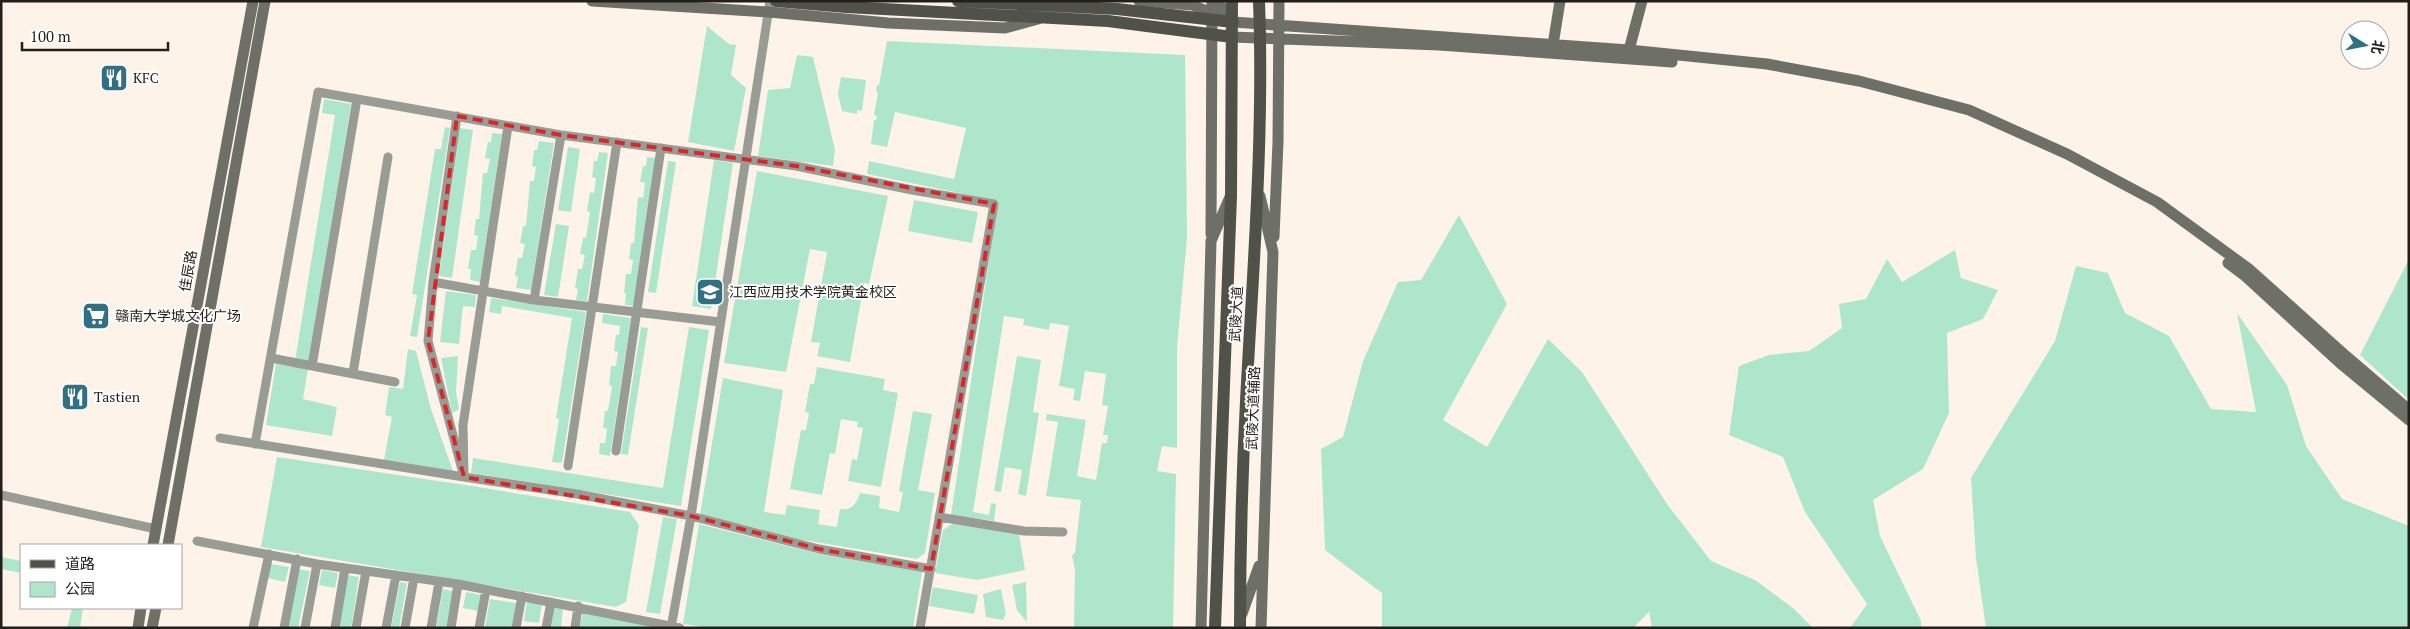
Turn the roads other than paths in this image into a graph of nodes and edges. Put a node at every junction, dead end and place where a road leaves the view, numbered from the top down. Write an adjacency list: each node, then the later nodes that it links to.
1 (253, 1): 60 (street, 佳辰路)
2 (265, 1): 64 (street, 佳辰路)
3 (592, 1): 13 (street)
4 (958, 1): 17 (main road)
5 (1139, 1): 17 (street)
6 (1212, 1): 17 (street)
7 (1217, 1): 18 (street)
8 (1232, 1): 18 (main road, 武陵大道)
9 (1258, 1): 20 (main road, 武陵大道)
10 (1279, 1): 21 (street)
11 (1560, 1): 26 (street)
12 (1642, 1): 27 (street)
13 (625, 2): 14 (street)
14 (772, 5): 15 (main road); 19 (street); 35 (street)
15 (846, 7): 16 (main road); 19 (street)
16 (1047, 17): 19 (street); 22 (main road)
17 (1212, 17): 18 (main road); 22 (street)
18 (1232, 22): 20 (street); 23 (main road, 武陵大道)
19 (888, 24)
20 (1259, 24): 21 (street); 24 (main road, 武陵大道)
21 (1278, 25): 25 (street); 26 (street)
22 (1212, 34): 23 (main road); 38 (street)
23 (1232, 37): 24 (street); 37 (main road, 武陵大道)
24 (1261, 37): 25 (street); 36 (main road, 武陵大道)
25 (1278, 38): 39 (street); 51 (street)
26 (1553, 45): 27 (street)
27 (1630, 50): 50 (street)
28 (357, 99): 29 (street); 46 (street); 47 (street)
29 (457, 116): 30 (street); 40 (street)
30 (508, 126): 31 (street); 41 (street)
31 (561, 135): 32 (street); 42 (street)
32 (618, 142): 33 (street); 43 (street)
33 (661, 148): 35 (street); 44 (street)
34 (388, 157): 48 (street)
35 (747, 159): 45 (street); 59 (street)
36 (1258, 191): 39 (street, 武陵大道辅路); 83 (main road, 武陵大道)
37 (1231, 196): 38 (street); 102 (main road, 武陵大道)
38 (1211, 241): 77 (street)
39 (1273, 252): 66 (street, 武陵大道辅路)
40 (433, 282): 41 (street); 56 (street)
41 (483, 292): 42 (street); 56 (street)
42 (534, 300): 43 (street)
43 (591, 307): 44 (street); 55 (street)
44 (637, 312): 45 (street); 54 (street)
45 (720, 322): 58 (street)
46 (271, 358): 47 (street); 53 (street)
47 (312, 366): 48 (street)
48 (353, 373): 49 (street)
49 (396, 382)
50 (2409, 410)
51 (2409, 420)
52 (220, 438): 53 (street)
53 (255, 444): 56 (street)
54 (616, 451)
55 (568, 466)
56 (464, 477): 58 (street)
57 (1, 496): 60 (street)
58 (691, 516): 70 (street); 84 (street)
59 (939, 517): 61 (street); 70 (street)
60 (156, 529): 63 (street, 佳辰路)
61 (1063, 532)
62 (197, 541): 65 (street)
63 (153, 544)
64 (168, 544)
65 (269, 554): 67 (street); 87 (street)
66 (1262, 556): 83 (street); 103 (street, 武陵大道辅路)
67 (297, 559): 68 (street); 88 (street)
68 (317, 564): 69 (street); 89 (street)
69 (345, 568): 71 (street); 90 (street)
70 (931, 568): 100 (street)
71 (366, 570): 72 (street); 91 (street)
72 (396, 575): 73 (street); 92 (street)
73 (414, 578): 74 (street); 93 (street)
74 (439, 582): 75 (street); 94 (street)
75 (458, 584): 76 (street); 95 (street)
76 (486, 590): 78 (street); 96 (street)
77 (1201, 590): 101 (street); 102 (street)
78 (522, 596): 79 (street); 97 (street)
79 (551, 602): 80 (street); 98 (street)
80 (578, 606): 84 (street); 99 (street)
81 (141, 609): 85 (street)
82 (156, 609): 86 (street)
83 (1240, 624)
84 (674, 627)
85 (138, 628)
86 (152, 628)
87 (253, 628)
88 (284, 628)
89 (305, 628)
90 (335, 628)
91 (356, 628)
92 (386, 628)
93 (405, 628)
94 (431, 628)
95 (451, 628)
96 (480, 628)
97 (516, 628)
98 (546, 628)
99 (575, 628)
100 (920, 628)
101 (1201, 628)
102 (1214, 628)
103 (1262, 628)

